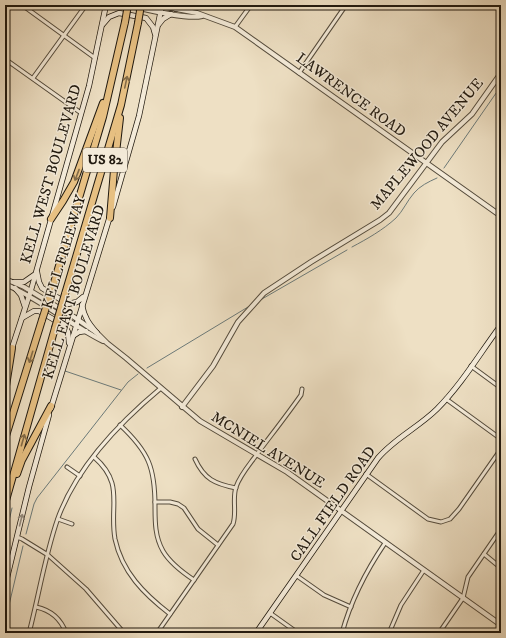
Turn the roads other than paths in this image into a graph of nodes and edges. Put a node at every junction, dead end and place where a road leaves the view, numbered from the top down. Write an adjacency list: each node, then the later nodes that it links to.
1 (8, 5): 12 (street)
2 (22, 5): 22 (street)
3 (86, 5): 22 (street)
4 (100, 5): 15 (main road)
5 (106, 5): 15 (main road, KELL WEST BOULEVARD)
6 (127, 5): 14 (street, LAWRENCE ROAD); 28 (highway, KELL FREEWAY / US 82, bridge)
7 (141, 5): 29 (highway, KELL FREEWAY / US 82, one-way to 7, bridge)
8 (160, 5): 13 (street, LAWRENCE ROAD); 14 (main road, KELL EAST BOULEVARD)
9 (170, 5): 13 (main road)
10 (251, 5): 20 (street)
11 (346, 5): 25 (street)
12 (5, 9)
13 (176, 9): 17 (street, LAWRENCE ROAD)
14 (161, 12): 16 (street, LAWRENCE ROAD); 19 (main road, KELL EAST BOULEVARD)
15 (104, 14): 18 (main road, KELL WEST BOULEVARD)
16 (171, 14): 17 (street, LAWRENCE ROAD); 19 (main road)
17 (202, 16): 20 (street, LAWRENCE ROAD)
18 (102, 25): 21 (main road); 23 (main road, KELL WEST BOULEVARD)
19 (158, 25): 21 (main road, KELL EAST BOULEVARD)
20 (235, 27): 25 (street, LAWRENCE ROAD)
21 (156, 35): 33 (main road, KELL EAST BOULEVARD)
22 (64, 36): 23 (street); 27 (street)
23 (95, 58): 30 (main road, KELL WEST BOULEVARD)
24 (5, 59): 27 (street)
25 (299, 73): 31 (street, LAWRENCE ROAD)
26 (501, 73): 31 (street, MAPLEWOOD AVENUE)
27 (33, 78): 30 (street)
28 (110, 86): 34 (highway, one-way to 34); 65 (highway, KELL FREEWAY / US 82, one-way to 65, bridge)
29 (121, 105): 33 (highway); 76 (highway, KELL FREEWAY / US 82, one-way to 29, bridge)
30 (81, 113): 34 (main road, KELL WEST BOULEVARD)
31 (425, 163): 32 (street, LAWRENCE ROAD); 63 (street, MAPLEWOOD AVENUE)
32 (501, 216)
33 (110, 218): 41 (main road, KELL EAST BOULEVARD)
34 (51, 219): 35 (main road, KELL WEST BOULEVARD)
35 (36, 272): 37 (main road); 40 (main road, KELL WEST BOULEVARD); 41 (main road)
36 (5, 278): 37 (street, MCNIEL AVENUE)
37 (14, 282): 40 (street, MCNIEL AVENUE)
38 (5, 284): 39 (street, MCNIEL AVENUE)
39 (15, 288): 40 (street, MCNIEL AVENUE); 43 (main road)
40 (30, 293): 43 (main road, KELL WEST BOULEVARD); 45 (street, MCNIEL AVENUE); 46 (street, MCNIEL AVENUE)
41 (85, 295): 42 (main road, KELL EAST BOULEVARD)
42 (82, 305): 45 (main road, KELL EAST BOULEVARD); 49 (main road)
43 (25, 308): 44 (main road, KELL WEST BOULEVARD)
44 (22, 319): 53 (main road); 54 (main road, KELL WEST BOULEVARD)
45 (78, 319): 46 (main road, KELL EAST BOULEVARD); 49 (street, MCNIEL AVENUE)
46 (76, 325): 48 (street, MCNIEL AVENUE); 51 (main road, KELL EAST BOULEVARD)
47 (501, 326): 50 (main road, CALL FIELD ROAD)
48 (86, 331): 51 (main road); 52 (street, MCNIEL AVENUE)
49 (97, 333): 52 (street, MCNIEL AVENUE)
50 (499, 333): 55 (main road, CALL FIELD ROAD)
51 (71, 339): 53 (main road, KELL EAST BOULEVARD)
52 (107, 343): 57 (street, MCNIEL AVENUE)
53 (69, 346): 62 (main road, KELL EAST BOULEVARD)
54 (12, 348): 56 (main road, KELL WEST BOULEVARD); 60 (highway)
55 (471, 366): 58 (street); 61 (main road, CALL FIELD ROAD)
56 (5, 370)
57 (161, 388): 63 (street, MCNIEL AVENUE); 64 (street)
58 (501, 388)
59 (302, 389): 68 (street)
60 (5, 392)
61 (446, 400): 66 (street); 72 (main road, CALL FIELD ROAD)
62 (51, 406): 76 (highway); 81 (main road, KELL EAST BOULEVARD, one-way to 62)
63 (182, 407): 68 (street, MCNIEL AVENUE)
64 (120, 425): 69 (street); 75 (street)
65 (5, 439)
66 (501, 439)
67 (501, 449): 72 (street)
68 (257, 454): 74 (street); 77 (street, MCNIEL AVENUE)
69 (94, 457): 73 (street); 95 (street)
70 (195, 458): 74 (street)
71 (67, 467): 73 (street)
72 (366, 474): 77 (main road, CALL FIELD ROAD)
73 (80, 476): 78 (street)
74 (236, 488): 83 (street)
75 (155, 502): 83 (street); 89 (street)
76 (5, 506)
77 (341, 511): 82 (street, MCNIEL AVENUE); 88 (main road, CALL FIELD ROAD)
78 (58, 519): 79 (street); 85 (street)
79 (72, 524)
80 (501, 529): 84 (street)
81 (17, 537): 85 (street); 90 (main road, KELL EAST BOULEVARD)
82 (385, 543): 87 (street, MCNIEL AVENUE); 93 (street)
83 (218, 545): 89 (street)
84 (484, 554): 86 (street); 91 (street)
85 (48, 555): 92 (street); 99 (street)
86 (501, 568)
87 (424, 570): 91 (street, MCNIEL AVENUE); 104 (street)
88 (297, 576): 93 (street); 94 (main road, CALL FIELD ROAD)
89 (194, 580): 95 (street)
90 (5, 586)
91 (463, 598): 96 (street, MCNIEL AVENUE); 105 (street)
92 (36, 607): 97 (street); 98 (street)
93 (351, 607): 103 (street)
94 (270, 613): 101 (main road, CALL FIELD ROAD); 102 (street)
95 (170, 614): 100 (street)
96 (501, 626): 106 (street)
97 (29, 633)
98 (66, 633)
99 (124, 633)
100 (156, 633)
101 (256, 633)
102 (298, 633)
103 (342, 633)
104 (389, 633)
105 (439, 633)
106 (496, 633)

